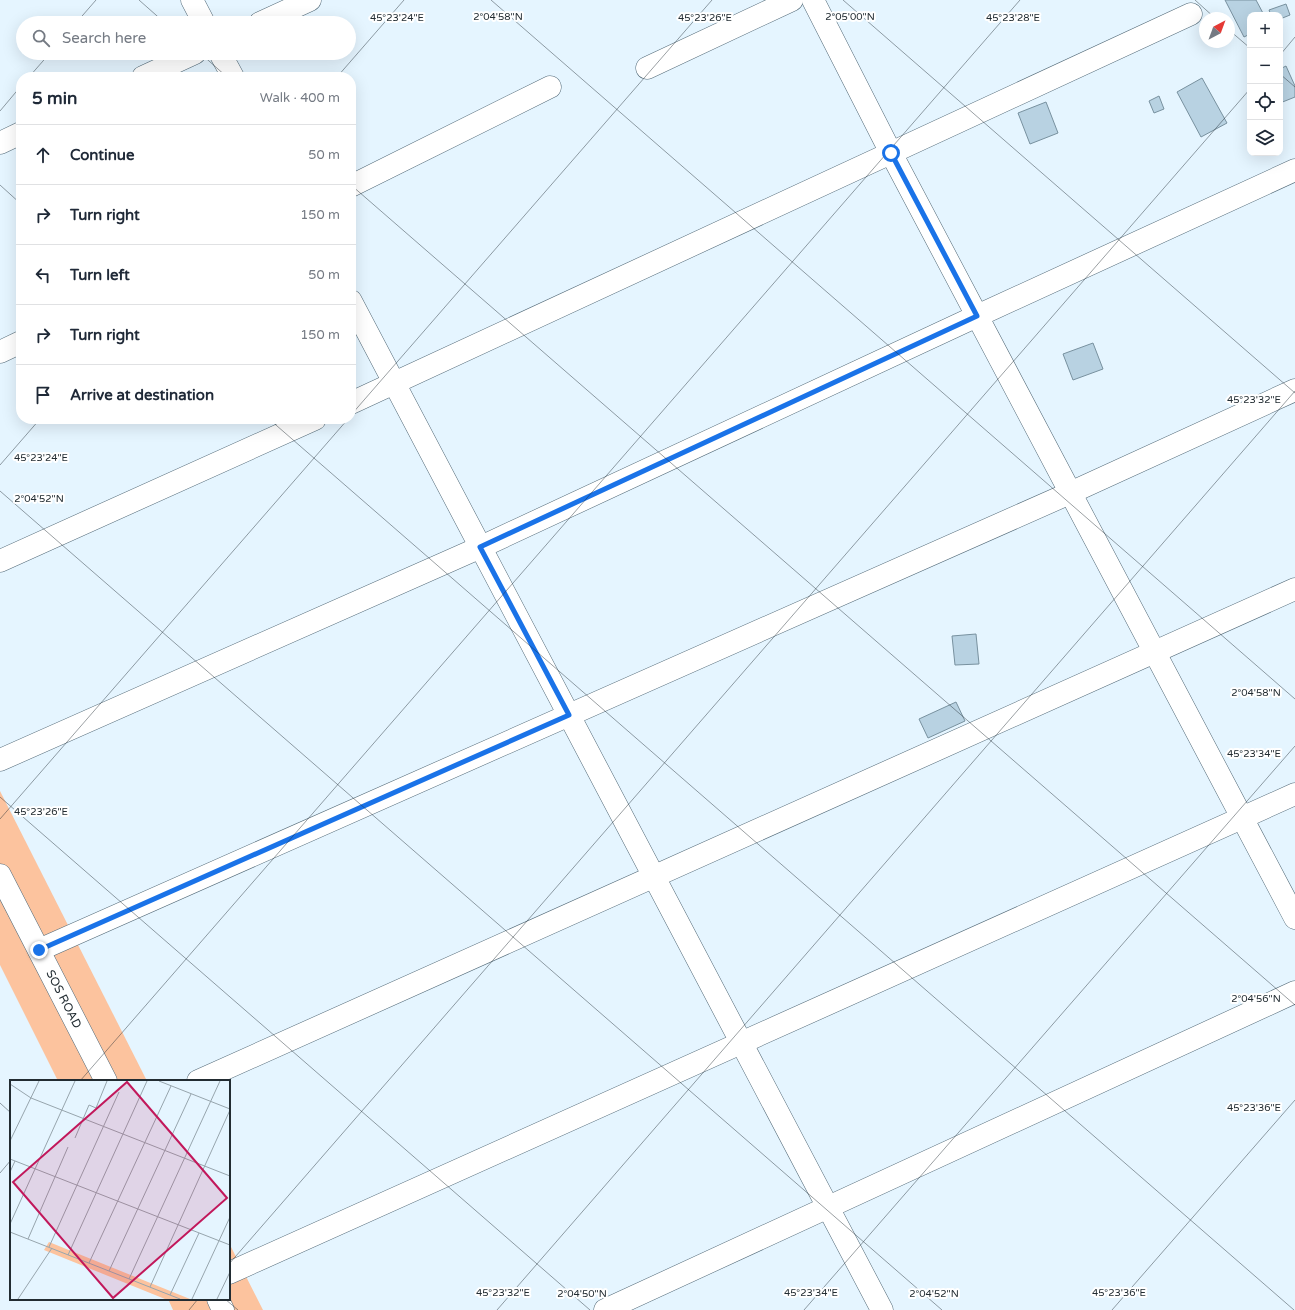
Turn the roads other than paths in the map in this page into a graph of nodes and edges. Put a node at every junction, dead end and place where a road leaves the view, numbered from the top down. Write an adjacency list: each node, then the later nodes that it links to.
1 (192, 0): 6 (street)
2 (310, 0): 7 (street)
3 (792, 0): 10 (street)
4 (813, 0): 16 (street)
5 (1191, 14): 16 (street)
6 (200, 16)
7 (275, 16)
8 (180, 60): 11 (street)
9 (224, 60): 12 (street)
10 (647, 68)
11 (154, 72)
12 (230, 72)
13 (550, 87): 18 (street)
14 (16, 135): 15 (street)
15 (0, 143)
16 (891, 153): 20 (street); 23 (street)
17 (1295, 170): 20 (street)
18 (356, 184)
19 (356, 311): 23 (street)
20 (977, 316): 27 (street); 28 (street)
21 (16, 344): 22 (street)
22 (0, 352)
23 (394, 383): 25 (street); 28 (street)
24 (1295, 390): 27 (street)
25 (356, 401)
26 (304, 424): 29 (street)
27 (1070, 493): 31 (street); 32 (street)
28 (480, 547): 32 (street); 33 (street)
29 (0, 561)
30 (1295, 589): 31 (street)
31 (1154, 652): 35 (street); 37 (street)
32 (569, 715): 37 (street); 39 (street)
33 (0, 760)
34 (1295, 794): 35 (street)
35 (1242, 818): 38 (street); 41 (street)
36 (0, 875): 39 (street, SOS ROAD)
37 (654, 876): 41 (street); 43 (street)
38 (1295, 918)
39 (39, 950): 42 (street, SOS ROAD)
40 (1295, 992): 44 (street)
41 (741, 1042): 44 (street); 45 (street)
42 (105, 1080)
43 (200, 1080)
44 (828, 1207): 48 (street); 49 (street)
45 (230, 1273)
46 (218, 1300): 47 (street)
47 (223, 1310)
48 (605, 1310)
49 (882, 1310)

